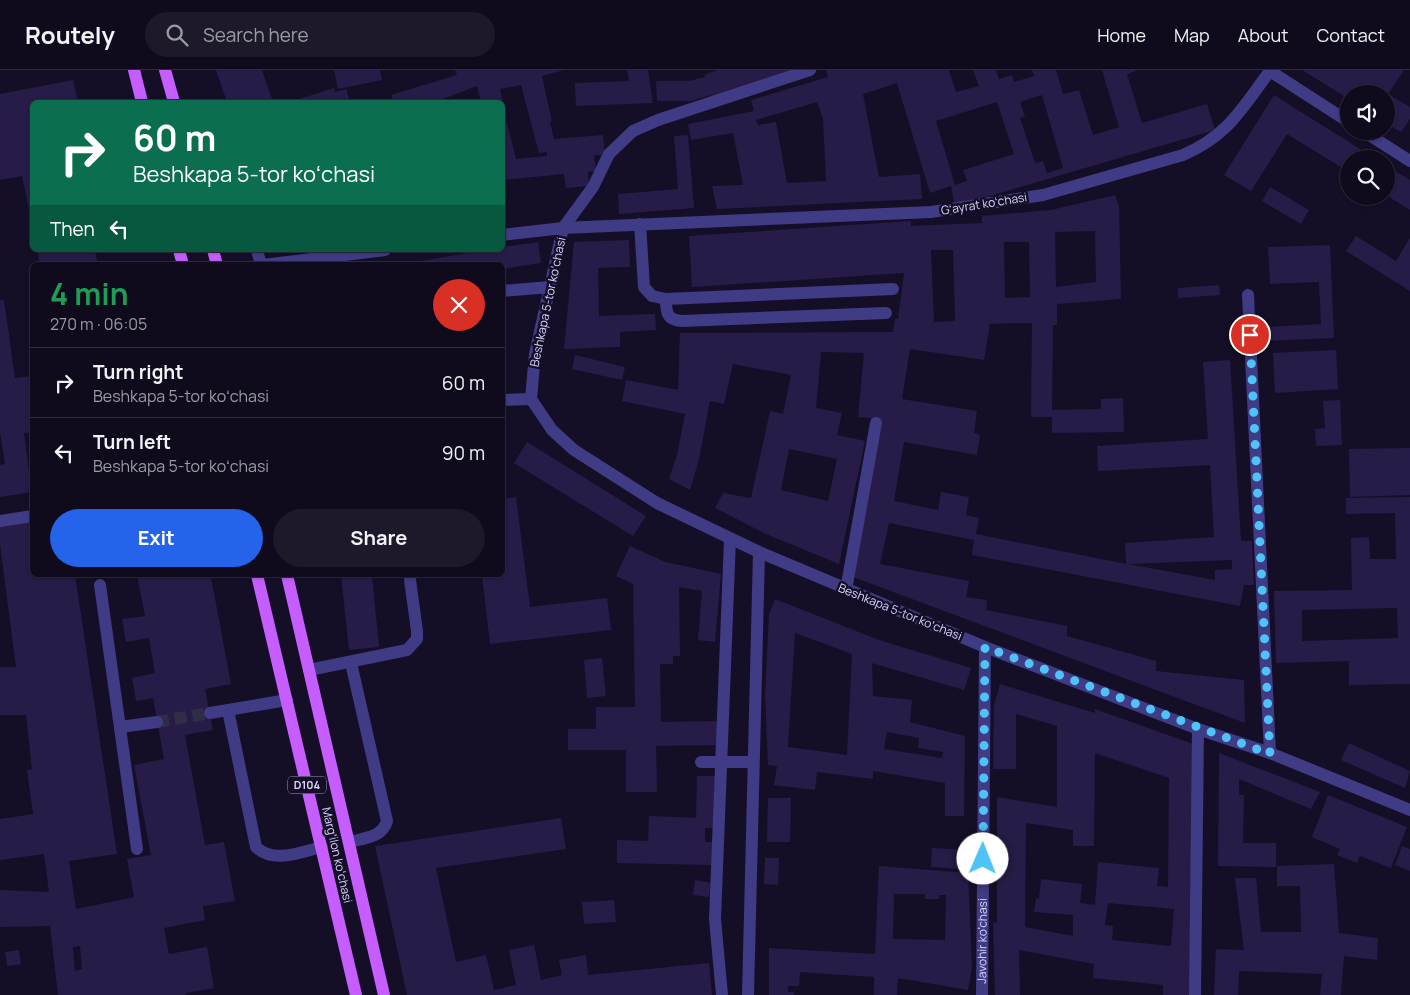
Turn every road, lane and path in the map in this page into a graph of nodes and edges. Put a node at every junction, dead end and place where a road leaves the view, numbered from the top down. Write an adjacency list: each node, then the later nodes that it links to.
1 (134, 70): 5 (main road)
2 (165, 70): 6 (main road)
3 (810, 70): 11 (street)
4 (1269, 70): 7 (street, Gʻayrat koʻchasi); 10 (street, Gʻayrat koʻchasi)
5 (142, 100)
6 (173, 100)
7 (1340, 116)
8 (1377, 140): 9 (street)
9 (1410, 161)
10 (640, 224): 11 (street, Gʻayrat koʻchasi); 19 (street)
11 (563, 228): 12 (street, Gʻayrat koʻchasi); 15 (street, Beshkapa 5-tor koʻchasi)
12 (505, 235)
13 (369, 252): 14 (street)
14 (287, 262)
15 (550, 287): 17 (street); 21 (street, Beshkapa 5-tor koʻchasi)
16 (893, 289): 19 (street)
17 (505, 291)
18 (1248, 295): 42 (street)
19 (666, 299): 20 (street)
20 (886, 313)
21 (532, 399): 22 (street); 26 (street, Beshkapa 5-tor koʻchasi)
22 (505, 400)
23 (876, 423): 32 (street)
24 (30, 516): 25 (street)
25 (0, 521)
26 (730, 539): 27 (street, Beshkapa 5-tor koʻchasi); 44 (street)
27 (759, 552): 32 (street, Beshkapa 5-tor koʻchasi); 45 (street)
28 (257, 577): 36 (main road, Margʻilon koʻchasi / D104)
29 (287, 577): 35 (main road, Margʻilon koʻchasi / D104)
30 (410, 580): 34 (street)
31 (100, 585): 40 (street)
32 (846, 590): 33 (street, Beshkapa 5-tor koʻchasi)
33 (985, 647): 41 (street, Beshkapa 5-tor koʻchasi); 54 (street, Javohir ko'chasi)
34 (351, 663): 35 (street); 47 (street)
35 (309, 670): 47 (main road, Margʻilon koʻchasi / D104)
36 (287, 700): 37 (street); 48 (main road, Margʻilon koʻchasi / D104)
37 (228, 710): 38 (street); 48 (street)
38 (210, 713)
39 (157, 722): 40 (street)
40 (120, 727): 49 (street)
41 (1198, 729): 42 (street, Beshkapa 5-tor koʻchasi); 55 (street)
42 (1270, 754): 46 (street, Beshkapa 5-tor koʻchasi)
43 (701, 762): 44 (street)
44 (722, 762): 45 (street); 52 (street)
45 (753, 762): 53 (street)
46 (1410, 810)
47 (349, 842): 51 (main road, Margʻilon koʻchasi / D104)
48 (322, 847): 50 (main road, Margʻilon koʻchasi / D104)
49 (137, 849)
50 (356, 995)
51 (384, 995)
52 (722, 995)
53 (748, 995)
54 (982, 995)
55 (1194, 995)

